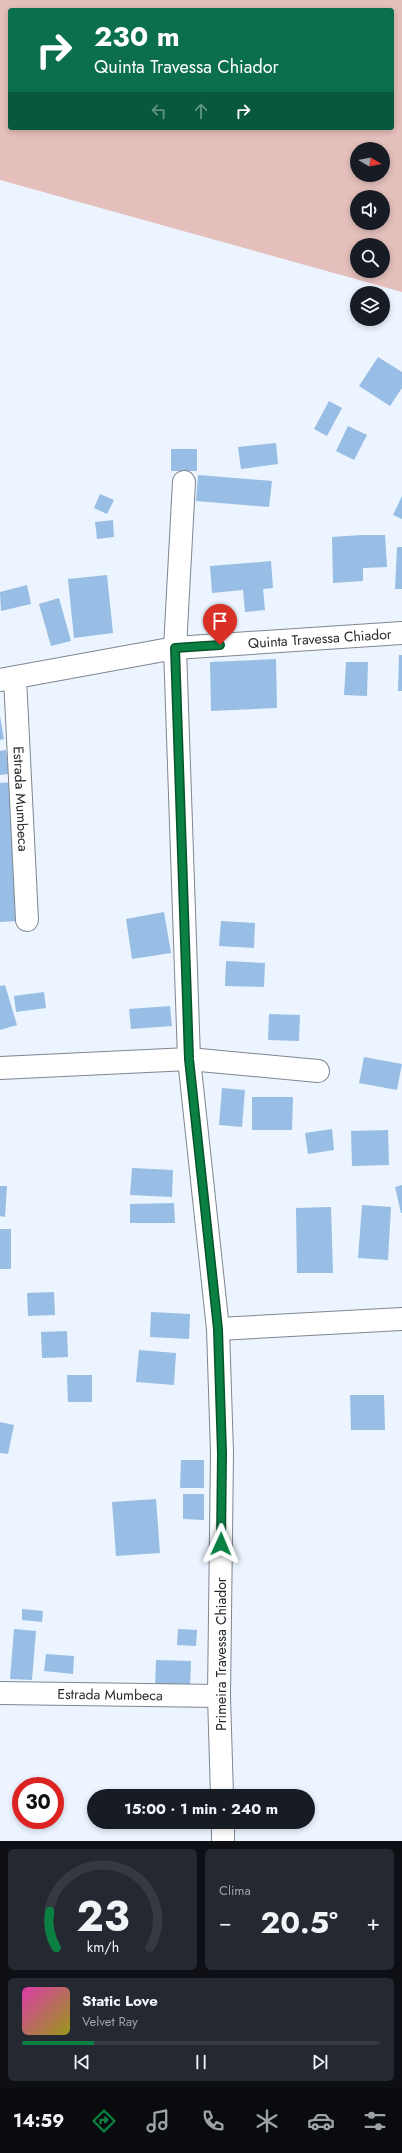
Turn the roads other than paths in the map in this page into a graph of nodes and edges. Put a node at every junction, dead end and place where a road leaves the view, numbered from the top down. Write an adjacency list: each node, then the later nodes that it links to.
1 (184, 482): 3 (street, Primeira Travessa Chiador)
2 (402, 633): 3 (street, Quinta Travessa Chiador)
3 (175, 648): 4 (street, Quinta Travessa Chiador); 6 (street, Primeira Travessa Chiador)
4 (8, 679): 5 (street, Estrada Mumbeca)
5 (27, 920)
6 (189, 1059): 7 (street); 8 (street); 10 (street, Primeira Travessa Chiador)
7 (0, 1068)
8 (318, 1071)
9 (402, 1319): 10 (street)
10 (218, 1329): 12 (street, Primeira Travessa Chiador)
11 (0, 1693): 12 (street, Estrada Mumbeca)
12 (219, 1696): 13 (street, Primeira Travessa Chiador)
13 (222, 1789)
14 (223, 1829): 15 (street)
15 (223, 1841)

